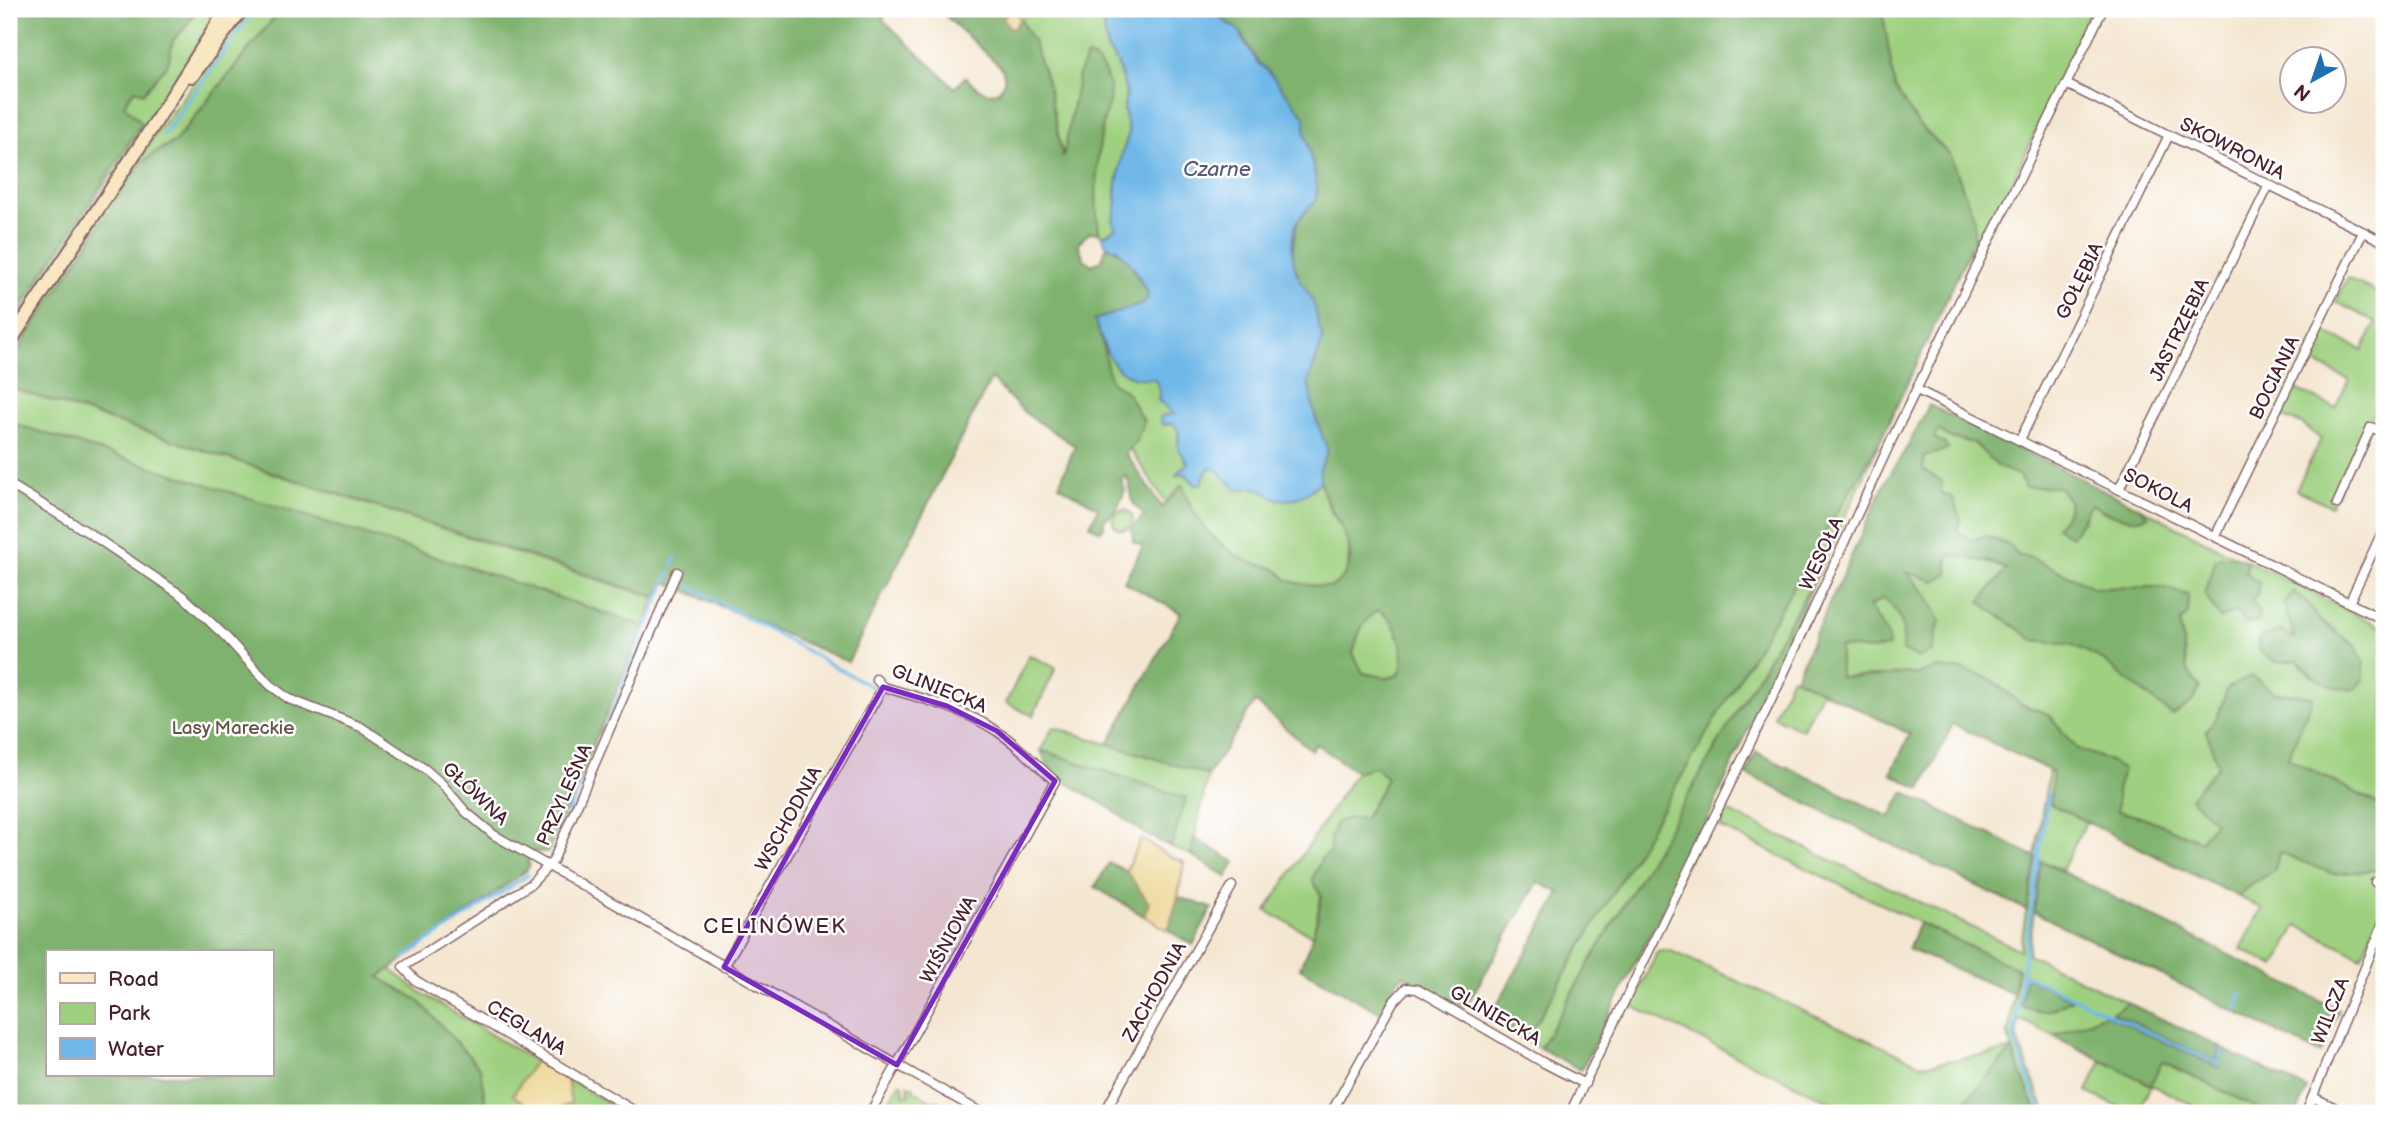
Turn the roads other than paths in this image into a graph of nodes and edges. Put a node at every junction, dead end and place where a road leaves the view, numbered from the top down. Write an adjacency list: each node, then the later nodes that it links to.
1 (228, 9): 5 (main road)
2 (242, 9): 5 (main road)
3 (2103, 9): 4 (street, WESOŁA)
4 (2066, 84): 6 (street, SKOWRONIA); 11 (street, WESOŁA)
5 (153, 127): 10 (main road)
6 (2169, 135): 7 (street, SKOWRONIA); 13 (street, GOŁĘBIA)
7 (2269, 185): 8 (street, SKOWRONIA); 15 (street, JASTRZĘBIA)
8 (2363, 232): 9 (street, SKOWRONIA); 18 (street, BOCIANIA)
9 (2384, 242)
10 (9, 343)
11 (1917, 390): 13 (street, SOKOLA); 33 (street, WESOŁA)
12 (2384, 433): 16 (street)
13 (2020, 440): 15 (street, SOKOLA)
14 (9, 484): 25 (street, GŁÓWNA)
15 (2119, 489): 18 (street, SOKOLA)
16 (2337, 504)
17 (2384, 528): 20 (street)
18 (2215, 537): 20 (street, SOKOLA)
19 (677, 572): 25 (street, PRZYLEŚNA)
20 (2350, 603): 21 (street, SOKOLA)
21 (2384, 620)
22 (876, 679): 23 (street, GLINIECKA)
23 (883, 687): 24 (street, GLINIECKA); 31 (street, WSCHODNIA)
24 (1055, 781): 32 (street, WIŚNIOWA)
25 (547, 866): 30 (street, PRZYLEŚNA); 31 (street, GŁÓWNA)
26 (2375, 882): 28 (street)
27 (1233, 886): 38 (street, ZACHODNIA)
28 (2384, 886)
29 (2384, 920): 34 (street, WILCZA)
30 (403, 967): 35 (street, CEGLANA)
31 (724, 967): 32 (street, GŁÓWNA)
32 (897, 1065): 36 (street, WIŚNIOWA); 37 (street, GŁÓWNA)
33 (1585, 1084): 39 (street, GLINIECKA); 40 (street, WESOŁA)
34 (2313, 1097): 41 (street, WILCZA); 42 (street)
35 (638, 1113)
36 (870, 1113)
37 (982, 1113)
38 (1104, 1113)
39 (1331, 1113)
40 (1570, 1113)
41 (2306, 1113)
42 (2346, 1113)

